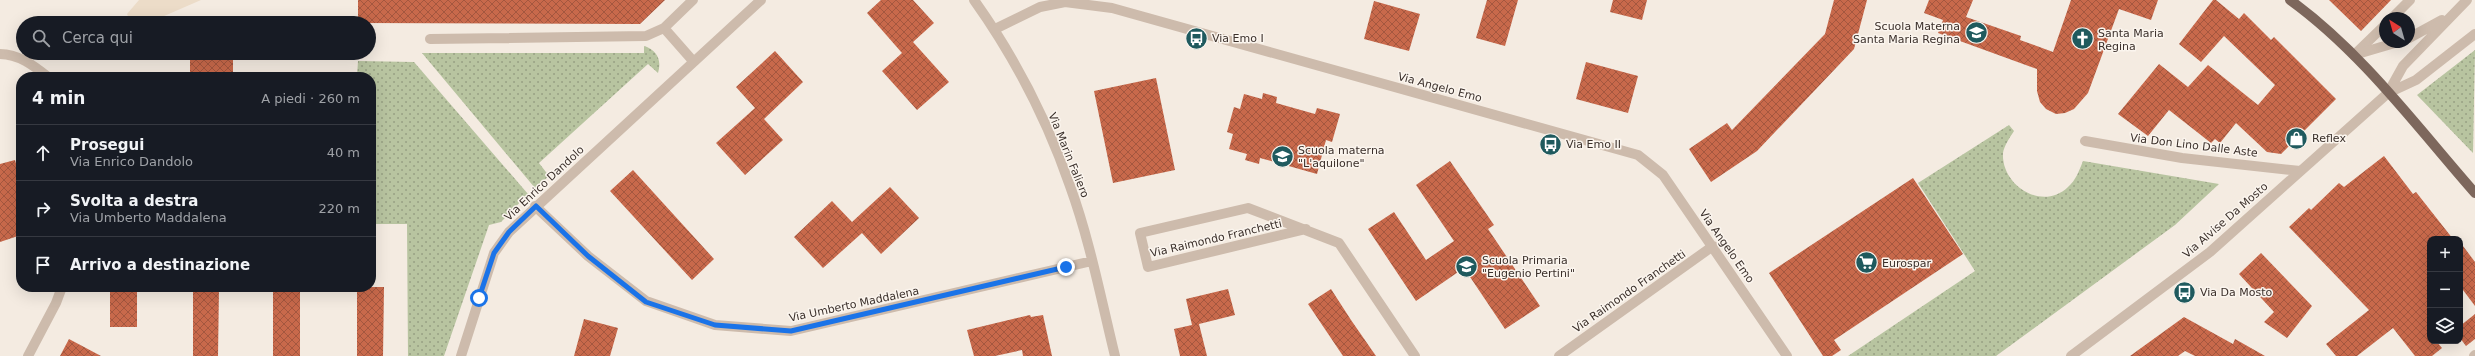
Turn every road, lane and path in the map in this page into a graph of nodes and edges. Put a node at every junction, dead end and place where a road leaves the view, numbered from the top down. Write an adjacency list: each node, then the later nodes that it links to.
1 (693, 0): 9 (street)
2 (761, 0): 20 (street, Via Enrico Dandolo)
3 (974, 0): 10 (street, Via Marin Faliero)
4 (2290, 0): 17 (main road)
5 (2410, 0): 7 (street)
6 (2467, 0): 8 (street)
7 (2398, 12)
8 (2451, 15): 13 (street); 22 (street)
9 (664, 28): 14 (street); 20 (street)
10 (994, 29): 28 (street, Via Angelo Emo); 29 (street, Via Marin Faliero)
11 (2379, 31): 17 (street)
12 (2475, 34): 22 (street)
13 (2415, 35)
14 (430, 39)
15 (2379, 48): 17 (street)
16 (0, 54): 18 (street)
17 (2354, 55): 22 (main road)
18 (16, 58)
19 (23, 60): 21 (street)
20 (693, 61): 26 (street, Via Enrico Dandolo)
21 (42, 72)
22 (2388, 93): 24 (street, Via Alvise Da Mosto); 25 (main road)
23 (2085, 141): 24 (street, Via Don Lino Dalle Aste)
24 (2300, 171): 37 (street, Via Alvise Da Mosto)
25 (2475, 193)
26 (536, 206): 29 (street, Via Umberto Maddalena); 32 (street, Via Enrico Dandolo)
27 (1306, 229): 27 (street, Via Raimondo Franchetti); 34 (street, Via Raimondo Franchetti)
28 (1713, 246): 35 (street, Via Raimondo Franchetti); 36 (street, Via Angelo Emo)
29 (1092, 261): 33 (street, Via Marin Faliero)
30 (60, 292): 31 (street)
31 (28, 356)
32 (461, 356)
33 (1115, 356)
34 (1415, 356)
35 (1559, 356)
36 (1787, 356)
37 (2071, 356)

